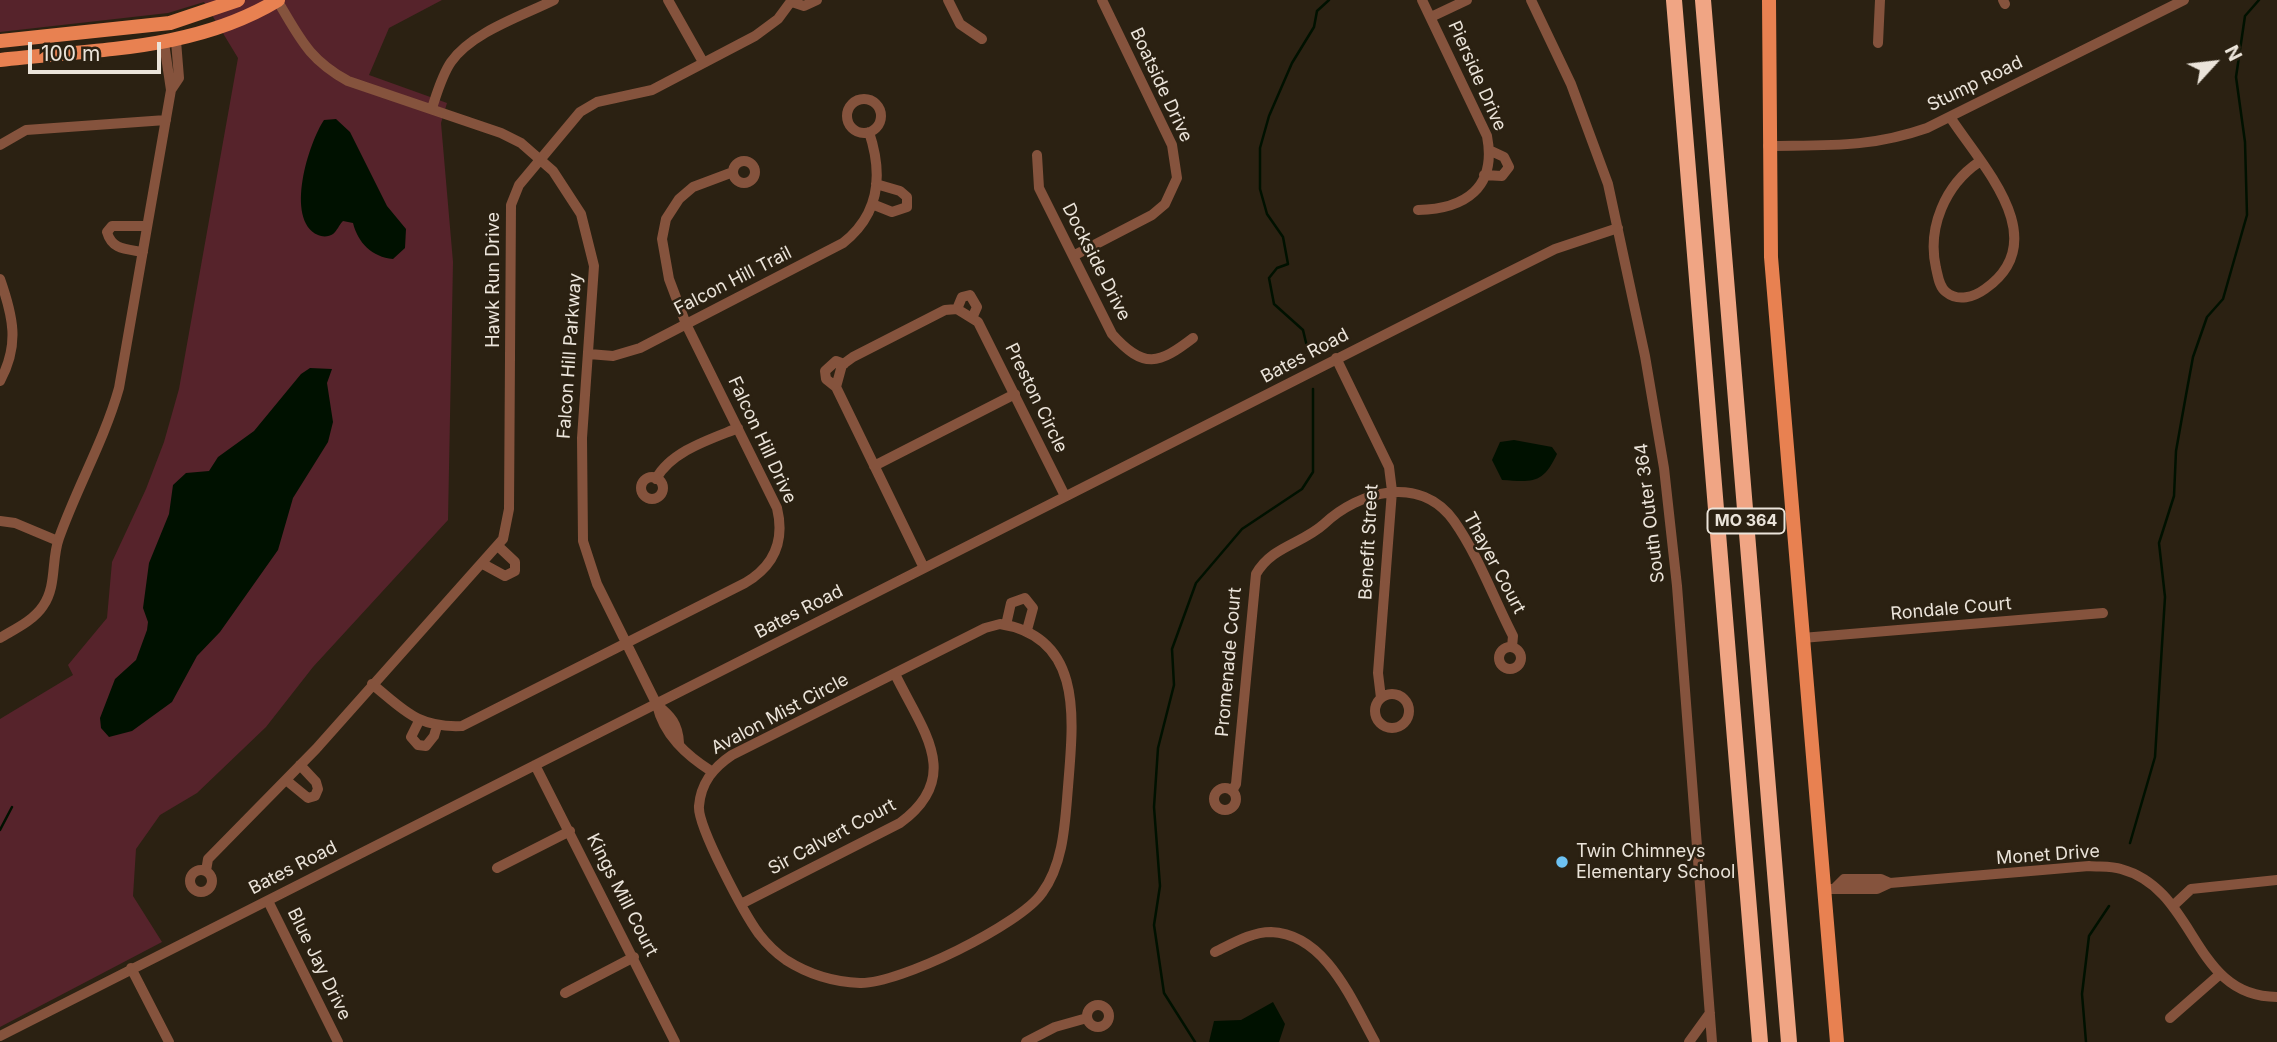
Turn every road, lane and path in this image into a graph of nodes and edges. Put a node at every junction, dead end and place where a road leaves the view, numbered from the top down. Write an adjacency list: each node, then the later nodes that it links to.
1 (238, 0): 19 (main road)
2 (277, 0): 20 (main road); 24 (street, Falcon Hill Parkway)
3 (554, 0): 24 (street)
4 (668, 0): 23 (street)
5 (817, 0): 15 (street, Hawk Run Drive)
6 (948, 0): 18 (street)
7 (1422, 0): 17 (street, Pierside Drive)
8 (1466, 0): 17 (street, Pierside Drive)
9 (1531, 0): 40 (street, South Outer 364)
10 (1674, 0): 105 (highway, MO 364)
11 (1703, 0): 106 (highway, MO 364)
12 (1769, 0): 29 (main road)
13 (1880, 0): 21 (street)
14 (2184, 0): 25 (street, Stump Road)
15 (792, 1): 23 (street, Hawk Run Drive)
16 (1105, 1): 42 (street, Boatside Drive)
17 (1431, 17): 30 (street, Pierside Drive)
18 (982, 39)
19 (0, 41)
20 (170, 42): 22 (main road); 26 (street)
21 (1878, 43)
22 (0, 60)
23 (703, 62): 32 (street, Hawk Run Drive)
24 (432, 108): 32 (street, Falcon Hill Parkway)
25 (1950, 117): 29 (street, Stump Road); 33 (street)
26 (166, 120): 28 (street); 39 (street)
27 (869, 132): 36 (street, Falcon Hill Trail)
28 (0, 145)
29 (1768, 146): 66 (main road)
30 (1489, 150): 35 (street, Pierside Drive); 35 (street, Pierside Drive)
31 (1037, 155): 42 (street, Dockside Drive)
32 (540, 158): 48 (street, Falcon Hill Parkway); 59 (street, Hawk Run Drive)
33 (1979, 162): 33 (street)
34 (733, 172): 46 (street, Falcon Hill Drive)
35 (1484, 175): 38 (street, Pierside Drive)
36 (876, 184): 37 (street, Falcon Hill Trail); 37 (street)
37 (872, 204): 46 (street, Falcon Hill Trail)
38 (1418, 210)
39 (147, 226): 41 (street); 41 (street)
40 (1618, 228): 49 (street, Bates Road); 94 (street, South Outer 364)
41 (143, 252): 58 (street)
42 (1073, 256): 47 (street, Dockside Drive)
43 (0, 279): 50 (street)
44 (957, 309): 45 (street); 45 (street, Preston Circle); 53 (street, Preston Circle)
45 (973, 316): 51 (street, Preston Circle)
46 (686, 324): 48 (street, Falcon Hill Trail); 52 (street, Falcon Hill Drive)
47 (1193, 338)
48 (589, 354): 67 (street, Falcon Hill Parkway)
49 (1336, 358): 55 (street, Benefit Street); 56 (street, Bates Road)
50 (0, 381)
51 (1015, 394): 53 (street); 56 (street, Preston Circle)
52 (738, 428): 54 (street); 67 (street, Falcon Hill Drive)
53 (874, 466): 61 (street, Preston Circle)
54 (656, 479)
55 (1392, 491): 68 (street, Thayer Court); 71 (street, Benefit Street); 79 (street, Promenade Court)
56 (1065, 496): 61 (street, Bates Road)
57 (0, 521): 58 (street)
58 (58, 541): 65 (street)
59 (498, 545): 60 (street, Hawk Run Drive); 60 (street)
60 (483, 564): 70 (street, Hawk Run Drive)
61 (924, 568): 72 (street, Bates Road)
62 (2103, 613): 66 (street, Rondale Court)
63 (1006, 625): 64 (street, Avalon Mist Circle); 64 (street); 69 (street, Avalon Mist Circle)
64 (1027, 630): 86 (street, Avalon Mist Circle)
65 (0, 638)
66 (1802, 638): 84 (main road)
67 (627, 642): 72 (street, Falcon Hill Parkway); 74 (street, Falcon Hill Drive)
68 (1513, 647)
69 (895, 674): 77 (street, Avalon Mist Circle); 86 (street, Sir Calvert Court)
70 (372, 684): 73 (street, Falcon Hill Drive); 75 (street, Hawk Run Drive)
71 (1381, 698)
72 (657, 705): 76 (street, Bates Road); 77 (street, Falcon Hill Parkway)
73 (419, 721): 74 (street, Falcon Hill Drive); 74 (street)
74 (437, 726)
75 (300, 765): 78 (street, Hawk Run Drive); 78 (street)
76 (535, 765): 80 (street, Kings Mill Court); 85 (street, Bates Road)
77 (712, 771): 86 (street, Avalon Mist Circle)
78 (286, 780): 82 (street, Hawk Run Drive)
79 (1232, 791)
80 (570, 831): 81 (street); 89 (street, Kings Mill Court)
81 (498, 868)
82 (206, 871)
83 (2277, 880): 87 (street)
84 (1830, 888): 87 (street, Monet Drive); 107 (main road)
85 (268, 901): 90 (street, Bates Road); 99 (street, Blue Jay Drive)
86 (741, 904)
87 (2174, 905): 91 (street, Monet Drive)
88 (1215, 952): 102 (street)
89 (634, 957): 92 (street); 100 (street, Kings Mill Court)
90 (131, 968): 97 (street, Bates Road); 98 (street)
91 (2219, 975): 93 (street, Monet Drive); 96 (street)
92 (565, 993)
93 (2277, 997)
94 (1710, 1013): 103 (street); 104 (street, South Outer 364)
95 (1087, 1018): 101 (street)
96 (2170, 1018)
97 (0, 1036)
98 (169, 1042)
99 (338, 1042)
100 (675, 1042)
101 (1027, 1042)
102 (1375, 1042)
103 (1689, 1042)
104 (1712, 1042)
105 (1760, 1042)
106 (1789, 1042)
107 (1837, 1042)

